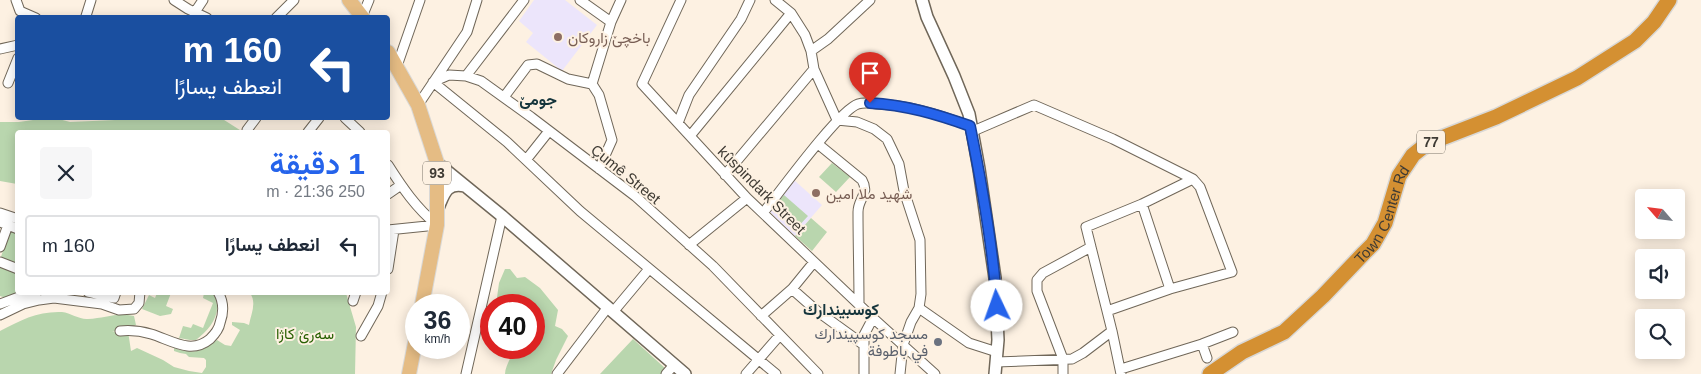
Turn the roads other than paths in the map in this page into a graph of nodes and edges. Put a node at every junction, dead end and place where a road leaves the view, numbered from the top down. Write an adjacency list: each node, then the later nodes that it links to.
1 (91, 0): 22 (street)
2 (174, 0): 19 (street)
3 (203, 0): 19 (street)
4 (294, 0): 24 (street)
5 (349, 0): 25 (main road)
6 (368, 0): 26 (street)
7 (420, 0): 31 (street)
8 (477, 0): 35 (street)
9 (524, 0): 34 (street)
10 (580, 0): 27 (street)
11 (620, 0): 27 (street)
12 (681, 0): 44 (street, kûspindark Street)
13 (750, 0): 44 (street)
14 (870, 0): 30 (street)
15 (922, 0): 45 (street)
16 (1669, 0): 102 (highway, Town Center Rd / 77)
17 (19, 1): 21 (street)
18 (778, 1): 20 (street)
19 (195, 12): 23 (street)
20 (790, 13): 30 (street); 50 (street)
21 (30, 15)
22 (86, 15)
23 (201, 15)
24 (279, 15)
25 (360, 15)
26 (363, 15)
27 (611, 22): 37 (street)
28 (15, 46): 29 (street)
29 (0, 50)
30 (811, 51): 33 (street)
31 (391, 61): 39 (main road, 93)
32 (15, 66): 36 (street)
33 (814, 69): 43 (street); 56 (street)
34 (466, 76): 35 (street, Çumê Street); 38 (street, Çumê Street)
35 (433, 82): 39 (street); 52 (street)
36 (8, 83)
37 (592, 84): 38 (street); 55 (street)
38 (504, 97): 49 (street, Çumê Street)
39 (418, 105): 53 (main road, 93)
40 (254, 120): 46 (street)
41 (317, 120): 47 (street)
42 (347, 120): 48 (street)
43 (838, 120): 45 (street); 51 (street); 88 (street)
44 (678, 123): 50 (street, kûspindark Street)
45 (971, 129): 57 (street); 103 (street)
46 (247, 130)
47 (310, 130)
48 (358, 130)
49 (549, 131): 52 (street); 55 (street, Çumê Street)
50 (690, 136): 56 (street, kûspindark Street)
51 (818, 144): 64 (street); 87 (street)
52 (526, 160): 76 (street)
53 (436, 163): 59 (street); 67 (main road, 93)
54 (390, 168): 58 (street)
55 (599, 169): 70 (street, Çumê Street)
56 (726, 175): 61 (street, kûspindark Street)
57 (1193, 179): 62 (street); 78 (street)
58 (401, 185): 60 (street); 67 (street)
59 (465, 186): 65 (street); 67 (street)
60 (390, 193)
61 (746, 198): 64 (street, kûspindark Street); 70 (street)
62 (1142, 204): 72 (street); 78 (street)
63 (0, 213): 66 (street)
64 (763, 213): 74 (street, kûspindark Street)
65 (502, 216): 89 (street); 111 (street)
66 (15, 218)
67 (437, 218): 69 (street); 79 (main road, 93)
68 (4, 224): 71 (street)
69 (390, 230)
70 (689, 245): 92 (street, Çumê Street)
71 (0, 247)
72 (1091, 247): 90 (street); 106 (street)
73 (0, 262): 75 (street)
74 (814, 262): 77 (street); 87 (street, kûspindark Street)
75 (15, 268)
76 (650, 269): 89 (street); 107 (street)
77 (792, 289): 92 (street); 100 (street)
78 (1170, 290): 90 (street)
79 (424, 294)
80 (24, 295): 86 (street)
81 (98, 295): 82 (street)
82 (115, 295)
83 (140, 295): 91 (street)
84 (219, 295): 94 (street)
85 (381, 295): 98 (street)
86 (2, 301)
87 (859, 305): 93 (street, kûspindark Street)
88 (919, 308): 101 (street); 103 (street)
89 (611, 310): 108 (street); 112 (street)
90 (1107, 311): 95 (street)
91 (0, 315)
92 (761, 316): 97 (street, Çumê Street)
93 (873, 318): 100 (street); 101 (street, kûspindark Street)
94 (120, 331)
95 (1112, 331): 106 (street); 109 (street)
96 (1233, 332): 99 (street)
97 (780, 335): 107 (street); 117 (street, Çumê Street)
98 (361, 336)
99 (1202, 344): 104 (street); 109 (street)
100 (864, 345): 118 (street)
101 (903, 345): 119 (street); 120 (street, kûspindark Street)
102 (1251, 347): 123 (highway, Town Center Rd); 124 (highway)
103 (996, 357): 106 (street); 121 (street)
104 (1206, 358)
105 (412, 359): 110 (main road)
106 (1063, 359): 122 (street)
107 (759, 360): 115 (street); 116 (street)
108 (674, 365): 113 (street); 114 (street)
109 (1121, 372)
110 (409, 374)
111 (466, 374)
112 (557, 374)
113 (666, 374)
114 (685, 374)
115 (746, 374)
116 (776, 374)
117 (818, 374)
118 (864, 374)
119 (900, 374)
120 (935, 374)
121 (995, 374)
122 (1063, 374)
123 (1210, 374)
124 (1228, 374)

